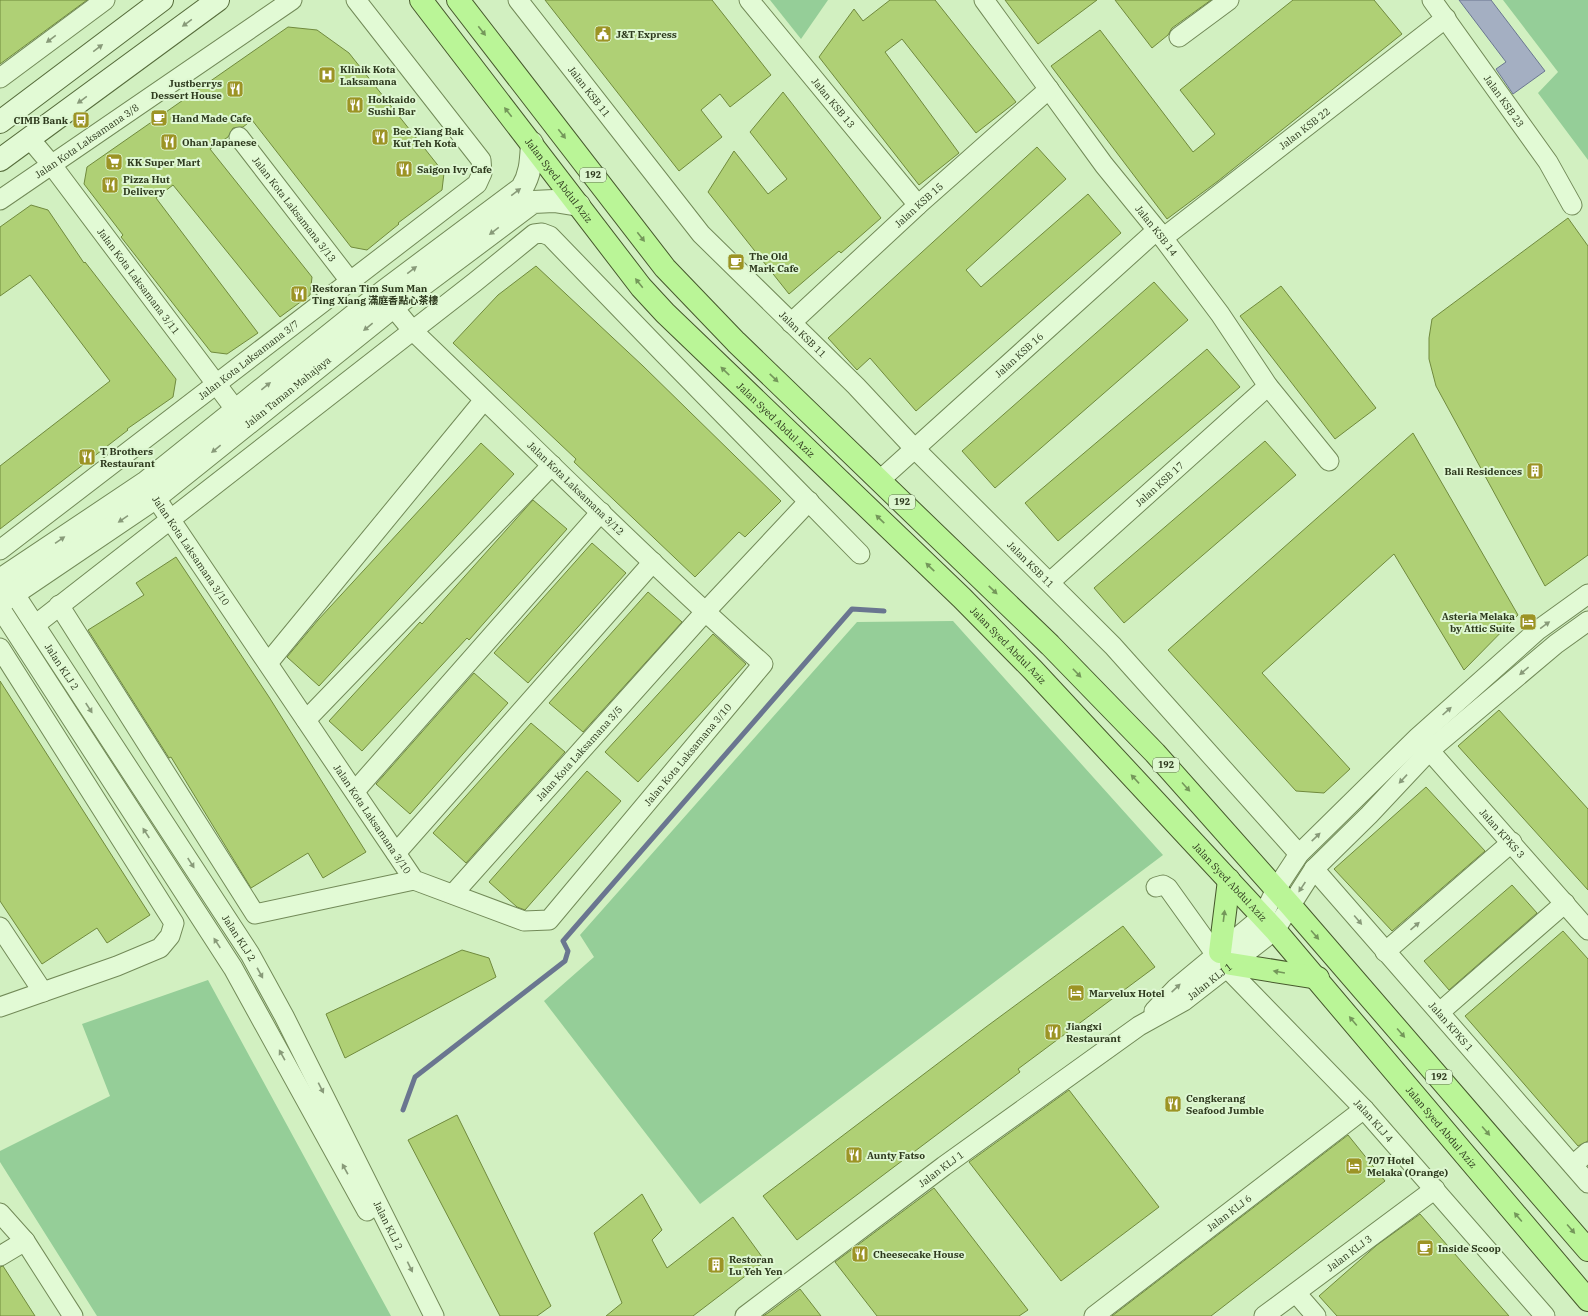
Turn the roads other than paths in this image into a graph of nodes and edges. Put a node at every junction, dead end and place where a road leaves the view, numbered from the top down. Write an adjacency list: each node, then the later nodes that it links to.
1 (105, 0): 15 (street, one-way to 15)
2 (162, 0): 17 (street, one-way to 2)
3 (218, 0): 19 (street, one-way to 19)
4 (292, 0): 22 (street, Jalan Kota Laksamana 3/8)
5 (356, 0): 28 (street, Jalan Kota Laksamana 3/7)
6 (421, 0): 20 (main road, Jalan Syed Abdul Aziz / 192, one-way to 6)
7 (458, 0): 39 (main road, 192, one-way to 39)
8 (518, 0): 30 (street, Jalan KSB 11)
9 (749, 0): 25 (street, Jalan KSB 13)
10 (984, 0): 16 (street, Jalan KSB 14)
11 (1229, 0): 14 (street)
12 (1432, 0): 13 (street, Jalan KSB 23)
13 (1446, 18): 26 (street, Jalan KSB 23); 27 (street, Jalan KSB 22)
14 (1179, 37)
15 (0, 78)
16 (1049, 89): 25 (street, Jalan KSB 15); 27 (street, Jalan KSB 14)
17 (0, 122)
18 (239, 137): 28 (street, Jalan Kota Laksamana 3/13)
19 (30, 139): 21 (street); 22 (street, Jalan Kota Laksamana 3/11)
20 (532, 143): 24 (main road, Jalan Syed Abdul Aziz / 192); 35 (street, Jalan Taman Mahajaya, one-way to 20)
21 (0, 160)
22 (51, 164): 23 (street, Jalan Kota Laksamana 3/8); 32 (street, Jalan Kota Laksamana 3/11)
23 (0, 200)
24 (579, 205): 29 (street, Jalan Taman Mahajaya, one-way to 29); 67 (main road, Jalan Syed Abdul Aziz / 192, one-way to 24)
25 (918, 206): 30 (street, Jalan KSB 15)
26 (1572, 206)
27 (1160, 234): 33 (street, Jalan KSB 14); 36 (street, Jalan KSB 16)
28 (350, 281): 32 (street, Jalan Kota Laksamana 3/7)
29 (393, 307): 31 (street, Jalan Kota Laksamana 3/12); 35 (street, Jalan Taman Mahajaya, one-way to 35)
30 (791, 323): 36 (street, Jalan KSB 11)
31 (412, 330): 34 (street, Jalan Kota Laksamana 3/12); 41 (street); 43 (street)
32 (216, 384): 35 (street, Jalan Kota Laksamana 3/11); 44 (street, Jalan Kota Laksamana 3/7)
33 (1268, 386): 37 (street, Jalan KSB 14); 47 (street, Jalan KSB 17)
34 (484, 400): 38 (street, Jalan Kota Laksamana 3/12); 57 (street)
35 (241, 417): 40 (street, Jalan Taman Mahajaya)
36 (914, 448): 39 (street, Jalan KSB 16); 47 (street, Jalan KSB 11)
37 (1329, 461)
38 (552, 465): 42 (street, Jalan Kota Laksamana 3/12); 59 (street)
39 (880, 480): 70 (main road, 192, one-way to 70)
40 (150, 490): 43 (street, Jalan Kota Laksamana 3/10); 49 (street, Jalan Taman Mahajaya, one-way to 49); 49 (street, Jalan Taman Mahajaya, one-way to 40)
41 (809, 502): 45 (street); 51 (street, Jalan Kota Laksamana 3/5)
42 (601, 512): 46 (street, Jalan Kota Laksamana 3/12); 61 (street)
43 (170, 519): 50 (street); 57 (street, Jalan Kota Laksamana 3/10)
44 (0, 550)
45 (860, 554)
46 (653, 562): 51 (street, Jalan Kota Laksamana 3/12); 63 (street)
47 (1050, 582): 64 (street, Jalan KSB 11)
48 (1588, 594): 60 (street, one-way to 48)
49 (2, 595): 53 (street, Jalan KLJ 2); 54 (street, Jalan KLJ 2)
50 (59, 606): 53 (street); 66 (street)
51 (705, 612): 58 (street, Jalan Kota Laksamana 3/12); 69 (street, Jalan Kota Laksamana 3/5)
52 (1588, 621): 60 (street, one-way to 60)
53 (35, 625): 85 (street, Jalan KLJ 2, one-way to 85)
54 (16, 631): 55 (street); 85 (street, Jalan KLJ 2, one-way to 54)
55 (0, 642)
56 (0, 648): 78 (street)
57 (268, 663): 59 (street, Jalan Kota Laksamana 3/10)
58 (763, 664): 69 (street, Jalan Kota Laksamana 3/10)
59 (306, 720): 61 (street, Jalan Kota Laksamana 3/10)
60 (1424, 744): 62 (street, Jalan KPKS 3); 64 (street, one-way to 60); 65 (street, one-way to 65)
61 (354, 791): 63 (street, Jalan Kota Laksamana 3/10)
62 (1512, 842): 71 (street, Jalan KPKS 3); 75 (street, one-way to 62)
63 (396, 853): 66 (street, Jalan Kota Laksamana 3/10)
64 (1298, 854): 70 (street)
65 (1314, 869): 70 (street, one-way to 70); 75 (street, Jalan KPKS 1, one-way to 75)
66 (414, 880): 69 (street, Jalan Kota Laksamana 3/10)
67 (1229, 880): 72 (main road, Jalan Syed Abdul Aziz / 192); 76 (main road, one-way to 67)
68 (1156, 887): 76 (street, Jalan KLJ 4)
69 (453, 894)
70 (1283, 897): 72 (street); 89 (main road, 192, one-way to 89)
71 (1565, 903): 74 (street, Jalan KPKS 3); 80 (street)
72 (1269, 923): 76 (street, Jalan KLJ 1); 77 (main road, Jalan Syed Abdul Aziz / 192)
73 (0, 926): 78 (street)
74 (1588, 930)
75 (1385, 952): 80 (street, Jalan KPKS 1)
76 (1223, 959): 77 (main road, one-way to 76); 81 (street, Jalan KLJ 4); 96 (street, Jalan KLJ 1)
77 (1318, 978): 92 (main road, Jalan Syed Abdul Aziz / 192, one-way to 77)
78 (43, 992): 79 (street)
79 (0, 1007)
80 (1440, 1012): 83 (street, Jalan KPKS 1)
81 (1364, 1109): 86 (street, Jalan KLJ 4); 97 (street, Jalan KLJ 6)
82 (1588, 1152): 83 (street)
83 (1573, 1165): 84 (street, Jalan KPKS 1)
84 (1588, 1183)
85 (363, 1188): 94 (street, Jalan KLJ 2); 95 (street, Jalan KLJ 2, one-way to 95)
86 (1434, 1189): 91 (street, Jalan KLJ 3); 100 (street, Jalan KLJ 4)
87 (0, 1213): 88 (street)
88 (24, 1241): 90 (street); 93 (street)
89 (1588, 1250)
90 (0, 1256)
91 (1296, 1293): 98 (street, Jalan KLJ 3); 99 (street)
92 (1588, 1300)
93 (73, 1316)
94 (419, 1316)
95 (434, 1316)
96 (745, 1316)
97 (1094, 1316)
98 (1264, 1316)
99 (1316, 1316)
100 (1545, 1316)

